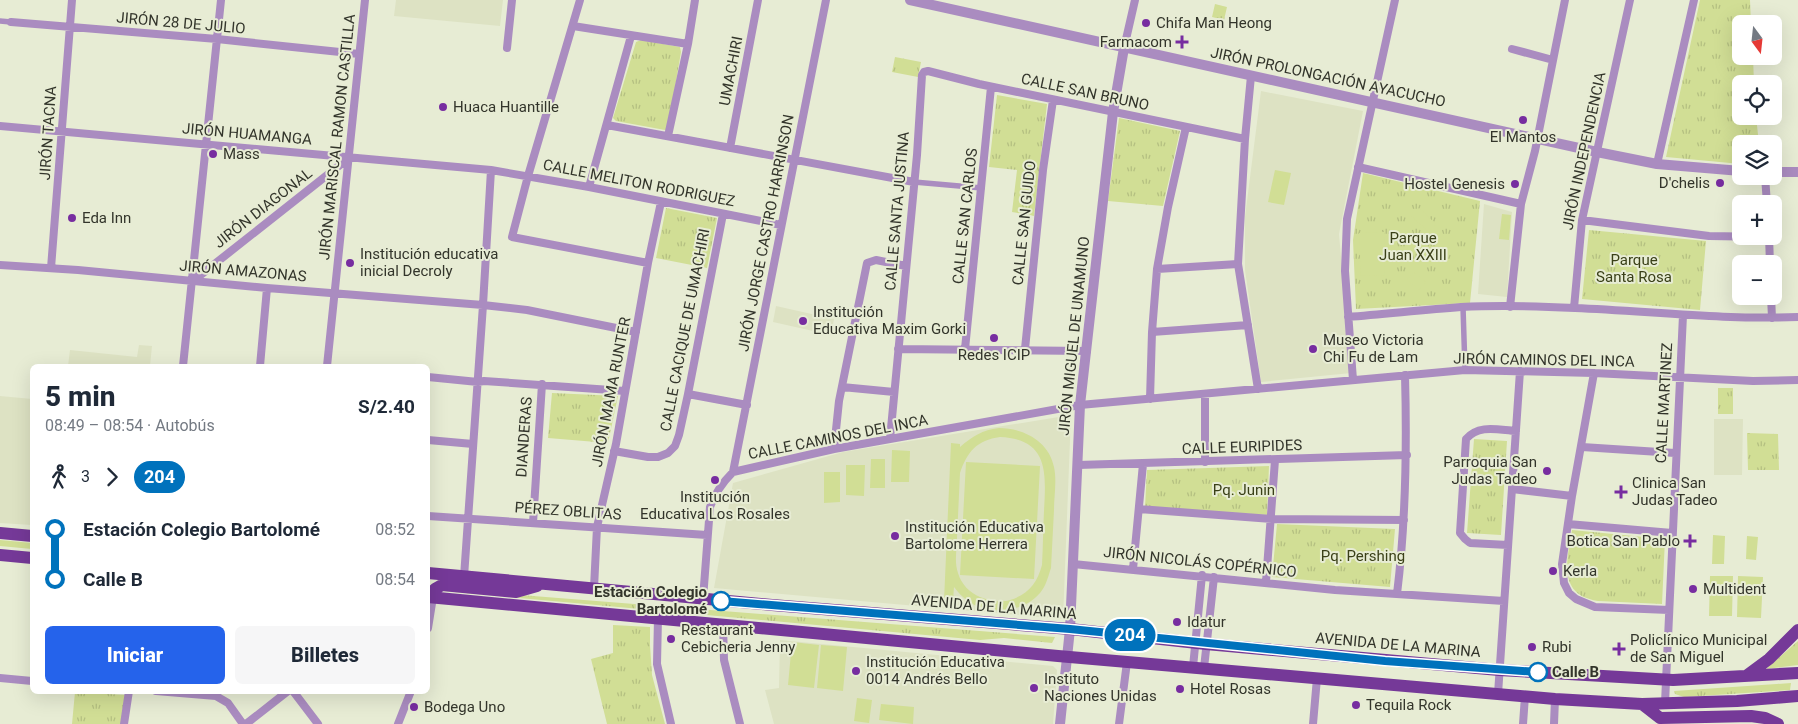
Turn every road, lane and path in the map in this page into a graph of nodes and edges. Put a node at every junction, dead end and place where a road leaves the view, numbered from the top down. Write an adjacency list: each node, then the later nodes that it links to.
1 (72, 0): 18 (street, JIRÓN TACNA)
2 (221, 0): 20 (street)
3 (365, 0): 25 (street, JIRÓN MARISCAL RAMON CASTILLA)
4 (512, 0): 22 (street)
5 (580, 0): 17 (street)
6 (695, 0): 21 (street)
7 (758, 0): 41 (street, UMACHIRI)
8 (826, 0): 44 (street, JIRÓN JORGE CASTRO HARRINSON)
9 (910, 0): 23 (street, JIRÓN PROLONGACIÓN AYACUCHO)
10 (1135, 0): 23 (street)
11 (1396, 0): 31 (street)
12 (1565, 0): 26 (street)
13 (1630, 0): 42 (street, JIRÓN INDEPENDENCIA)
14 (1694, 0): 45 (street)
15 (0, 21): 16 (street, JIRÓN 28 DE JULIO)
16 (11, 22): 18 (street, JIRÓN 28 DE JULIO)
17 (573, 26): 19 (street); 51 (street)
18 (70, 28): 20 (street, JIRÓN 28 DE JULIO); 36 (street, JIRÓN TACNA)
19 (631, 36): 21 (street); 33 (street)
20 (217, 39): 25 (street, JIRÓN 28 DE JULIO); 40 (street)
21 (688, 44): 37 (street)
22 (507, 48)
23 (1124, 48): 28 (street, JIRÓN PROLONGACIÓN AYACUCHO); 32 (street, JIRÓN MIGUEL DE UNAMUNO)
24 (1512, 49): 26 (street)
25 (359, 54): 43 (street, JIRÓN MARISCAL RAMON CASTILLA)
26 (1553, 60): 39 (street)
27 (922, 75): 29 (street, CALLE SAN BRUNO); 52 (street, CALLE SANTA JUSTINA)
28 (1251, 76): 31 (street, JIRÓN PROLONGACIÓN AYACUCHO); 38 (street)
29 (991, 87): 30 (street, CALLE SAN BRUNO); 54 (street, CALLE SAN CARLOS)
30 (1053, 100): 32 (street, CALLE SAN BRUNO); 84 (street, CALLE SAN GUIDO)
31 (1372, 102): 39 (street, JIRÓN PROLONGACIÓN AYACUCHO); 46 (street)
32 (1113, 112): 35 (street, CALLE SAN BRUNO); 85 (street, JIRÓN MIGUEL DE UNAMUNO)
33 (607, 125): 37 (street); 53 (street)
34 (0, 126): 36 (street, JIRÓN HUAMANGA)
35 (1186, 127): 38 (street, CALLE SAN BRUNO); 66 (street)
36 (62, 132): 40 (street, JIRÓN HUAMANGA); 65 (street, JIRÓN TACNA)
37 (668, 136): 41 (street)
38 (1245, 139): 62 (street)
39 (1537, 139): 42 (street, JIRÓN PROLONGACIÓN AYACUCHO); 56 (street)
40 (206, 144): 43 (street, JIRÓN HUAMANGA); 67 (street)
41 (730, 148): 44 (street)
42 (1597, 152): 45 (street, JIRÓN PROLONGACIÓN AYACUCHO); 58 (street, JIRÓN INDEPENDENCIA)
43 (350, 157): 47 (street, JIRÓN HUAMANGA); 67 (street, JIRÓN DIAGONAL); 69 (street, JIRÓN MARISCAL RAMON CASTILLA)
44 (794, 160): 52 (street); 59 (street, JIRÓN JORGE CASTRO HARRINSON)
45 (1657, 164): 48 (street, JIRÓN PROLONGACIÓN AYACUCHO)
46 (1358, 167): 56 (street); 76 (street)
47 (490, 170): 51 (street, CALLE MELITON RODRIGUEZ); 70 (street)
48 (1732, 170)
49 (1782, 172): 50 (street)
50 (1798, 172)
51 (528, 176): 53 (street, CALLE MELITON RODRIGUEZ); 61 (street)
52 (914, 182): 54 (street); 64 (street, CALLE SANTA JUSTINA)
53 (589, 187): 55 (street, CALLE MELITON RODRIGUEZ)
54 (982, 188): 83 (street, CALLE SAN CARLOS)
55 (661, 202): 57 (street, CALLE MELITON RODRIGUEZ); 61 (street, JIRÓN MAMA RUNTER)
56 (1521, 204): 73 (street)
57 (723, 214): 59 (street, CALLE MELITON RODRIGUEZ); 103 (street, CALLE CACIQUE DE UMACHIRI)
58 (1582, 220): 60 (street); 74 (street, JIRÓN INDEPENDENCIA)
59 (781, 225): 106 (street, JIRÓN JORGE CASTRO HARRINSON)
60 (1732, 236)
61 (648, 264): 80 (street, JIRÓN MAMA RUNTER)
62 (1238, 264): 66 (street); 79 (street)
63 (0, 265): 65 (street, JIRÓN AMAZONAS)
64 (906, 266): 82 (street, CALLE SANTA JUSTINA); 99 (street)
65 (52, 268): 67 (street, JIRÓN AMAZONAS)
66 (1157, 269): 81 (street)
67 (193, 281): 68 (street, JIRÓN AMAZONAS); 86 (street)
68 (267, 288): 69 (street, JIRÓN AMAZONAS); 87 (street)
69 (335, 292): 70 (street, JIRÓN AMAZONAS); 88 (street, JIRÓN MARISCAL RAMON CASTILLA)
70 (483, 304): 80 (street, JIRÓN AMAZONAS); 97 (street)
71 (1771, 305): 78 (street)
72 (1463, 307): 73 (street); 76 (street); 89 (street)
73 (1510, 307): 74 (street)
74 (1574, 308): 75 (street)
75 (1682, 315): 78 (street); 94 (street, CALLE MARTINEZ)
76 (1348, 317): 95 (street)
77 (1798, 317): 78 (street)
78 (1772, 318)
79 (1248, 325): 81 (street); 100 (street)
80 (636, 332): 101 (street, JIRÓN MAMA RUNTER)
81 (1152, 332): 105 (street)
82 (898, 349): 83 (street); 102 (street, CALLE SANTA JUSTINA)
83 (965, 349): 84 (street)
84 (1025, 349): 85 (street)
85 (1087, 351): 107 (street, JIRÓN MIGUEL DE UNAMUNO)
86 (183, 364)
87 (260, 364)
88 (327, 364)
89 (1464, 370): 90 (street, JIRÓN CAMINOS DEL INCA); 92 (street, JIRÓN CAMINOS DEL INCA)
90 (1520, 371): 91 (street, JIRÓN CAMINOS DEL INCA); 108 (street)
91 (1594, 373): 94 (street, JIRÓN CAMINOS DEL INCA); 112 (street)
92 (1405, 375): 95 (street, JIRÓN CAMINOS DEL INCA); 116 (street)
93 (430, 377): 97 (street)
94 (1678, 378): 96 (street, JIRÓN CAMINOS DEL INCA); 115 (street, CALLE MARTINEZ)
95 (1353, 380): 100 (street, JIRÓN CAMINOS DEL INCA)
96 (1798, 380)
97 (478, 382): 98 (street); 111 (street)
98 (542, 384): 101 (street); 129 (street, DIANDERAS)
99 (842, 387): 102 (street); 113 (street)
100 (1258, 389): 104 (street, JIRÓN CAMINOS DEL INCA)
101 (625, 391): 114 (street, JIRÓN MAMA RUNTER)
102 (894, 392): 109 (street, CALLE SANTA JUSTINA)
103 (688, 394): 106 (street); 114 (street, CALLE CACIQUE DE UMACHIRI)
104 (1205, 394): 105 (street, JIRÓN CAMINOS DEL INCA); 118 (street)
105 (1150, 399): 107 (street, JIRÓN CAMINOS DEL INCA)
106 (747, 405): 121 (street, JIRÓN JORGE CASTRO HARRINSON)
107 (1080, 405): 109 (street, CALLE CAMINOS DEL INCA); 120 (street, JIRÓN MIGUEL DE UNAMUNO)
108 (1516, 431): 122 (street); 136 (street)
109 (890, 439): 113 (street, CALLE CAMINOS DEL INCA)
110 (430, 440): 111 (street)
111 (473, 444): 126 (street)
112 (1582, 447): 115 (street); 123 (street)
113 (834, 449): 121 (street, CALLE CAMINOS DEL INCA)
114 (614, 451): 131 (street, JIRÓN MAMA RUNTER)
115 (1675, 453): 133 (street, CALLE MARTINEZ)
116 (1407, 455): 117 (street, CALLE EURIPIDES); 128 (street)
117 (1275, 460): 118 (street, CALLE EURIPIDES); 127 (street)
118 (1205, 462): 119 (street, CALLE EURIPIDES)
119 (1143, 464): 120 (street, CALLE EURIPIDES); 124 (street)
120 (1078, 465): 139 (street, JIRÓN MIGUEL DE UNAMUNO)
121 (733, 472): 134 (street, CALLE CAMINOS DEL INCA)
122 (1512, 489): 123 (street); 136 (street)
123 (1572, 496): 130 (street)
124 (1139, 509): 127 (street); 140 (street)
125 (430, 516): 126 (street, PÉREZ OBLITAS)
126 (468, 519): 129 (street, PÉREZ OBLITAS); 143 (street)
127 (1272, 520): 128 (street); 145 (street)
128 (1404, 520): 148 (street)
129 (533, 523): 131 (street, PÉREZ OBLITAS)
130 (1568, 524): 133 (street); 152 (street)
131 (598, 527): 134 (street, PÉREZ OBLITAS); 147 (street, JIRÓN MAMA RUNTER)
132 (0, 533): 135 (main road)
133 (1672, 533): 152 (street, CALLE MARTINEZ)
134 (707, 535): 150 (street, CALLE CAMINOS DEL INCA)
135 (30, 536)
136 (1508, 545): 151 (street)
137 (0, 555): 138 (main road)
138 (30, 558)
139 (1073, 564): 140 (street, JIRÓN NICOLÁS COPÉRNICO); 155 (street, JIRÓN MIGUEL DE UNAMUNO)
140 (1133, 569): 142 (street, JIRÓN NICOLÁS COPÉRNICO)
141 (430, 573): 143 (main road, AVENIDA DE LA MARINA)
142 (1202, 575): 144 (street, JIRÓN NICOLÁS COPÉRNICO); 157 (street)
143 (464, 577): 146 (main road, AVENIDA DE LA MARINA)
144 (1214, 577): 145 (street, JIRÓN NICOLÁS COPÉRNICO); 157 (street)
145 (1266, 582): 148 (street, JIRÓN NICOLÁS COPÉRNICO)
146 (547, 584): 147 (main road, AVENIDA DE LA MARINA); 149 (main road)
147 (594, 588): 150 (main road, AVENIDA DE LA MARINA)
148 (1397, 594): 151 (street, JIRÓN NICOLÁS COPÉRNICO)
149 (430, 597): 153 (main road)
150 (703, 599): 155 (main road, AVENIDA DE LA MARINA)
151 (1504, 601): 161 (street)
152 (1669, 610): 166 (street, CALLE MARTINEZ)
153 (658, 618): 154 (main road); 183 (street)
154 (723, 624): 158 (main road); 184 (street)
155 (1070, 629): 157 (main road, AVENIDA DE LA MARINA); 158 (street, JIRÓN MIGUEL DE UNAMUNO)
156 (1798, 630): 163 (main road)
157 (1201, 643): 160 (street); 161 (main road, AVENIDA DE LA MARINA)
158 (1067, 656): 159 (main road); 185 (street, JIRÓN MIGUEL DE UNAMUNO)
159 (1127, 662): 160 (main road); 186 (street)
160 (1199, 668): 165 (main road)
161 (1499, 670): 166 (main road, AVENIDA DE LA MARINA); 173 (street)
162 (1798, 673): 163 (main road, AVENIDA DE LA MARINA)
163 (1744, 677): 166 (main road, AVENIDA DE LA MARINA)
164 (0, 678): 167 (street)
165 (1317, 678): 173 (main road); 187 (street)
166 (1666, 680): 177 (street, CALLE MARTINEZ)
167 (30, 681)
168 (129, 694): 179 (street)
169 (192, 694): 180 (street)
170 (284, 694): 180 (street)
171 (295, 694): 181 (street)
172 (410, 694): 182 (street)
173 (1498, 694): 174 (main road)
174 (1525, 696): 176 (main road); 188 (street)
175 (1798, 696): 177 (main road)
176 (1555, 699): 178 (main road); 189 (street)
177 (1665, 703): 178 (main road)
178 (1642, 704): 190 (main road)
179 (124, 724)
180 (245, 724)
181 (318, 724)
182 (398, 724)
183 (672, 724)
184 (740, 724)
185 (1060, 724)
186 (1119, 724)
187 (1313, 724)
188 (1523, 724)
189 (1554, 724)
190 (1778, 724)

